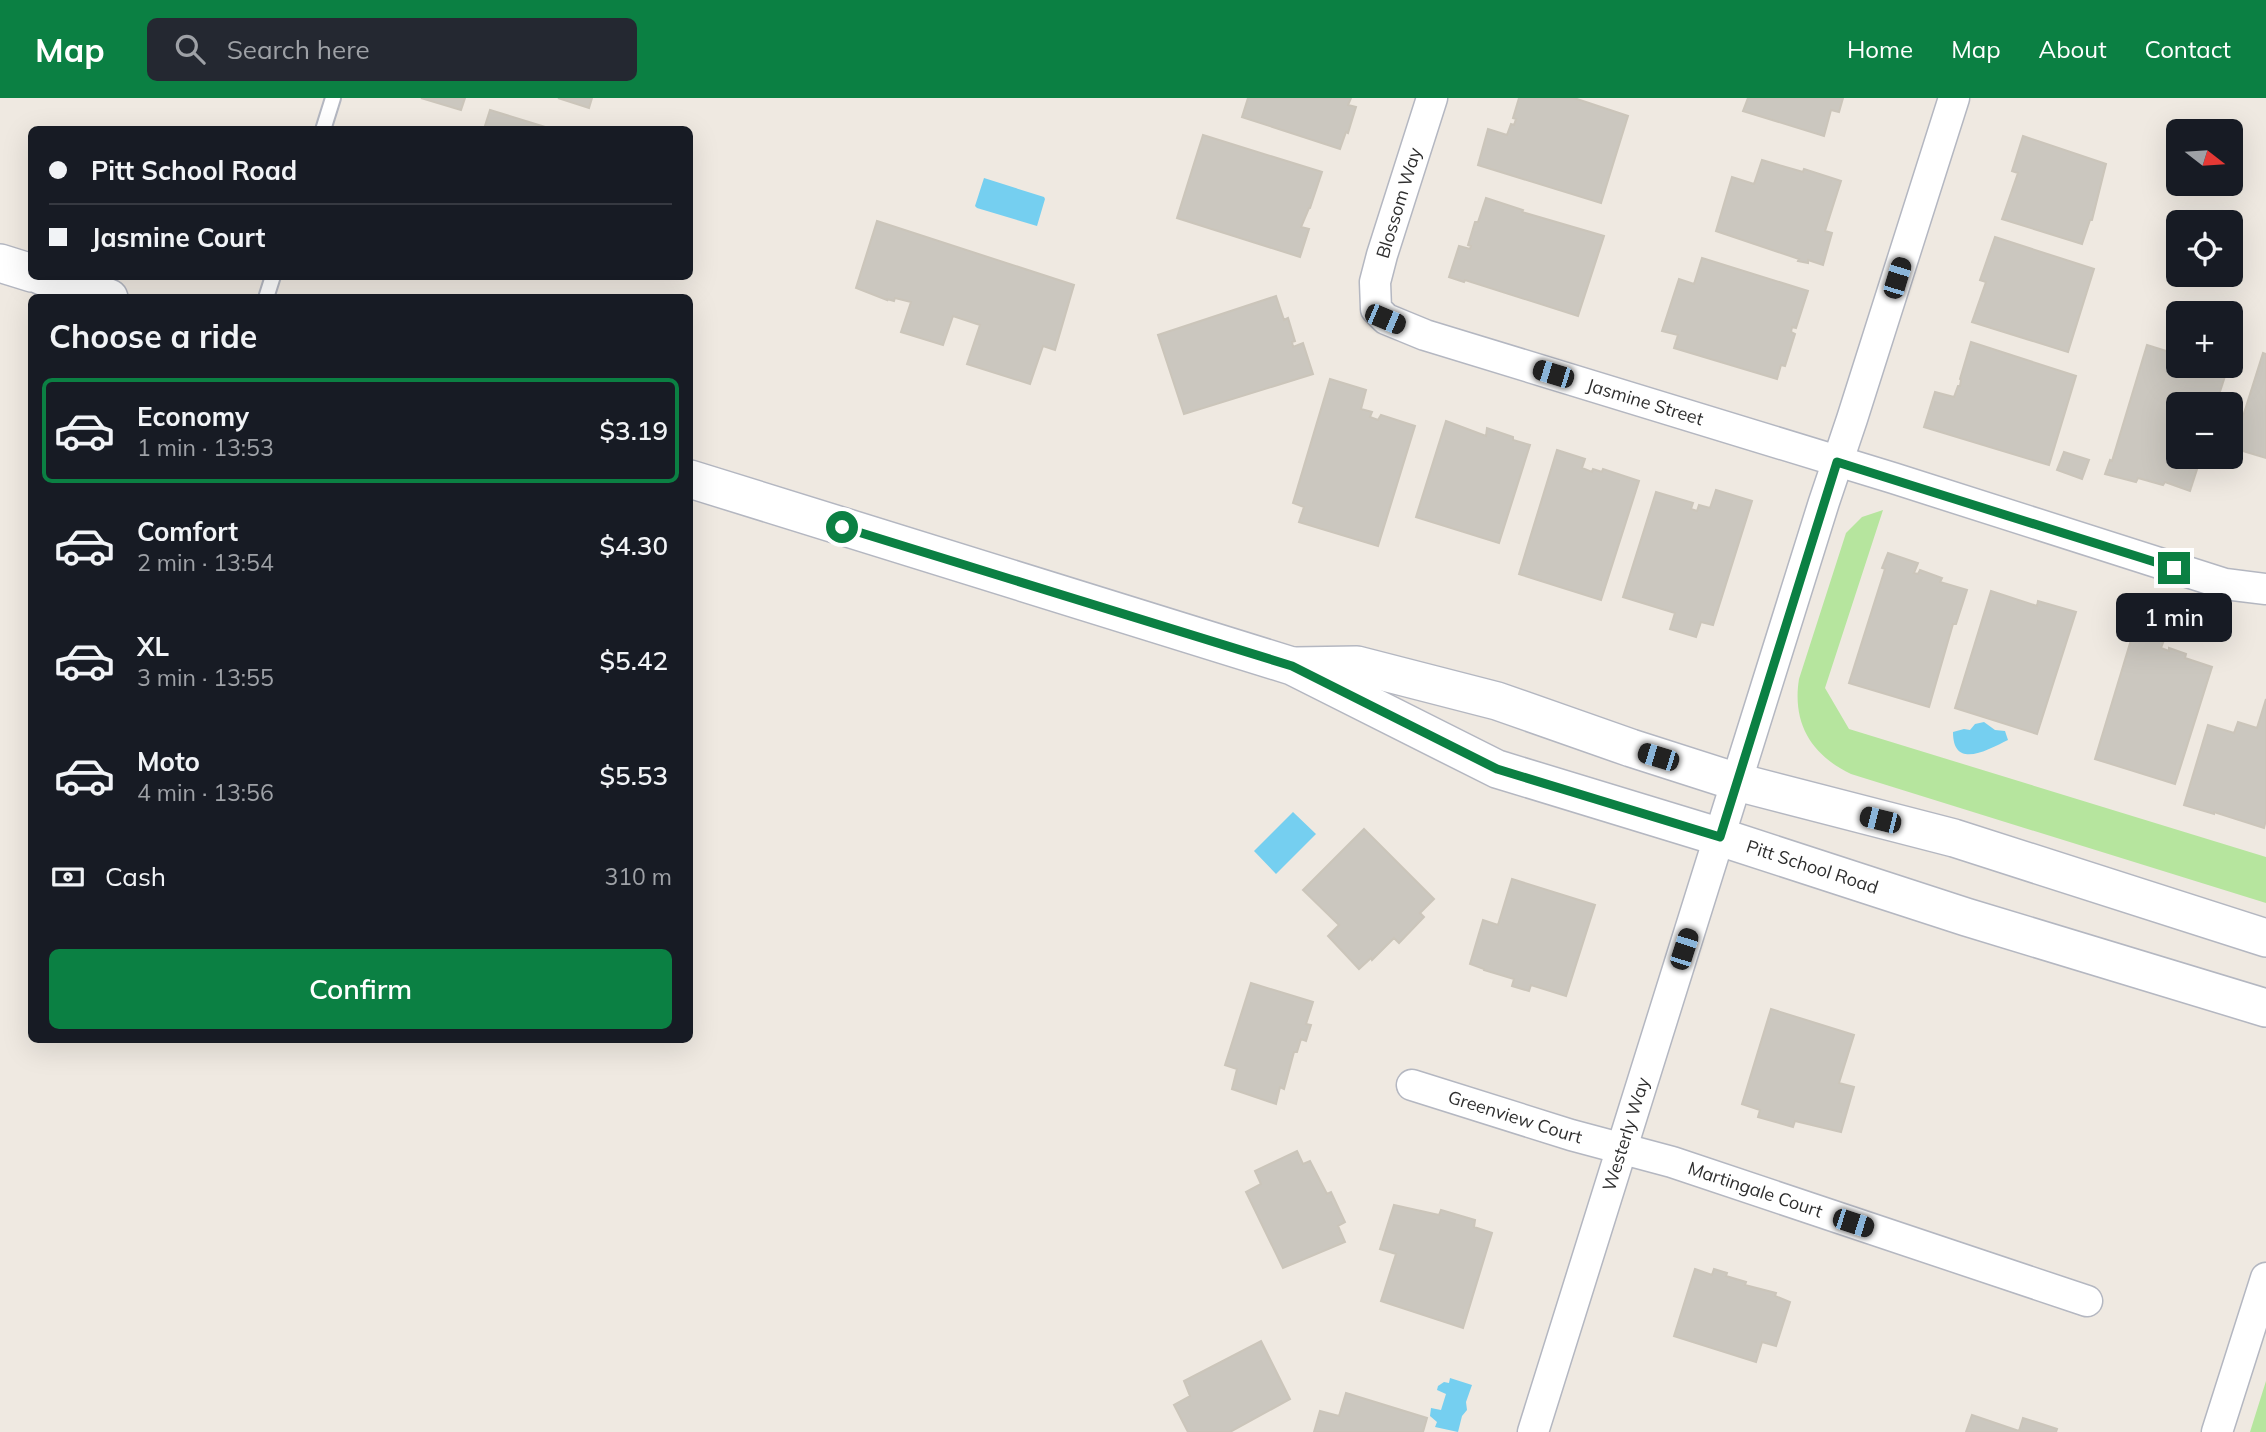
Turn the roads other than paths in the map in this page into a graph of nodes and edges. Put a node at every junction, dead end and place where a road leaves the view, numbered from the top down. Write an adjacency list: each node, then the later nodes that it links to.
1 (333, 98): 4 (lane)
2 (1432, 98): 9 (street, Blossom Way)
3 (1954, 98): 10 (street, Westerly Way)
4 (324, 126)
5 (0, 264): 6 (street)
6 (28, 272)
7 (54, 280): 8 (street)
8 (96, 294)
9 (1376, 309): 10 (street, Jasmine Street)
10 (1837, 462): 12 (street, Jasmine Street); 14 (street, Westerly Way)
11 (693, 480): 13 (street, Pitt School Road)
12 (2266, 589)
13 (1292, 666): 14 (street, Pitt School Road); 15 (street, Pitt School Road)
14 (1737, 782): 15 (street, Westerly Way); 16 (street, Pitt School Road)
15 (1720, 837): 17 (street, Pitt School Road); 19 (street, Westerly Way)
16 (2266, 938)
17 (2266, 1008)
18 (1412, 1085): 19 (street, Greenview Court)
19 (1620, 1148): 21 (street, Martingale Court); 22 (street, Westerly Way)
20 (2266, 1278): 23 (street)
21 (2087, 1301)
22 (1533, 1432)
23 (2217, 1432)

